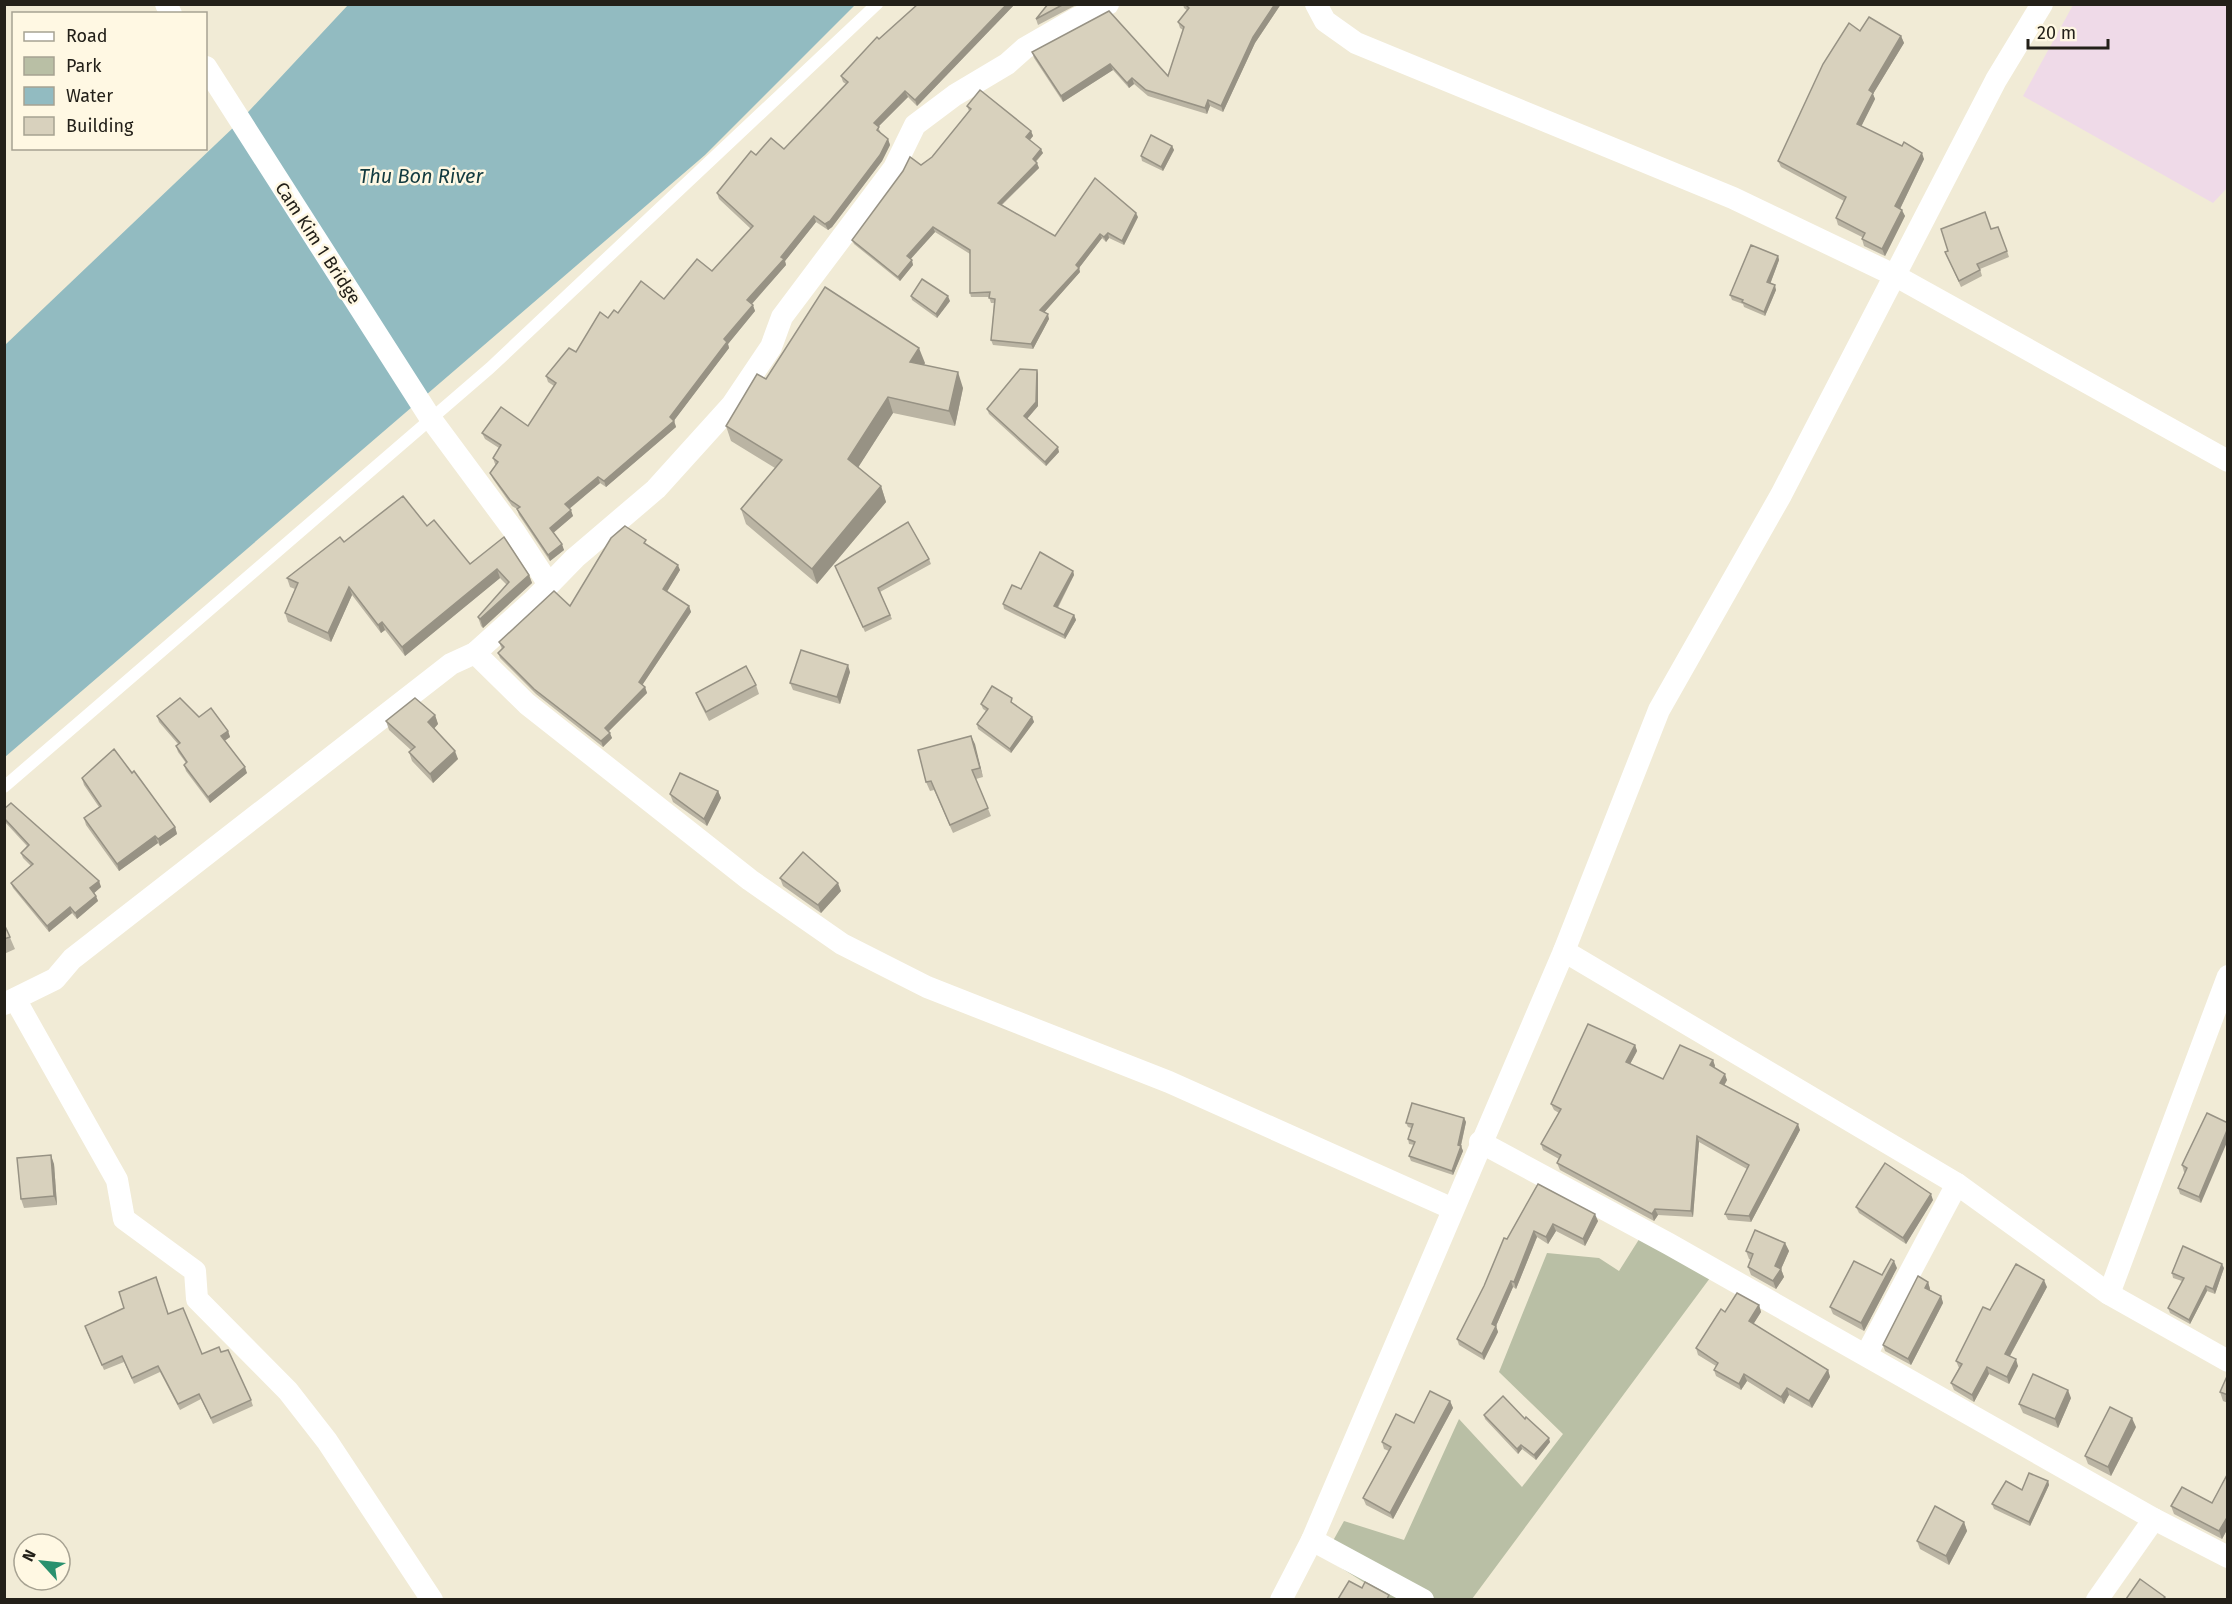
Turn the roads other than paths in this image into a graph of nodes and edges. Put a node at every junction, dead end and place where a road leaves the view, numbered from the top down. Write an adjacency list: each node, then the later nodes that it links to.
1 (877, 4): 7 (lane)
2 (1108, 4): 9 (street)
3 (1316, 4): 6 (street)
4 (2043, 4): 6 (street)
5 (207, 69): 7 (street, Cam Kim 1 Bridge)
6 (1894, 275): 8 (street); 12 (street)
7 (431, 419): 9 (street, Cam Kim 1 Bridge); 11 (lane)
8 (2228, 460)
9 (548, 583): 10 (street)
10 (475, 653): 14 (street); 17 (street)
11 (4, 787)
12 (1564, 951): 15 (street); 16 (street)
13 (2228, 976): 18 (street)
14 (10, 1001): 24 (street)
15 (1480, 1142): 17 (street); 19 (street)
16 (1957, 1184): 18 (street); 19 (street)
17 (1453, 1209): 22 (street)
18 (2109, 1294): 20 (street)
19 (1866, 1355): 21 (street)
20 (2228, 1361)
21 (2154, 1519): 23 (street); 27 (street)
22 (1312, 1540): 25 (street); 26 (street)
23 (2228, 1557)
24 (422, 1596)
25 (1281, 1599)
26 (1423, 1599)
27 (2097, 1599)

